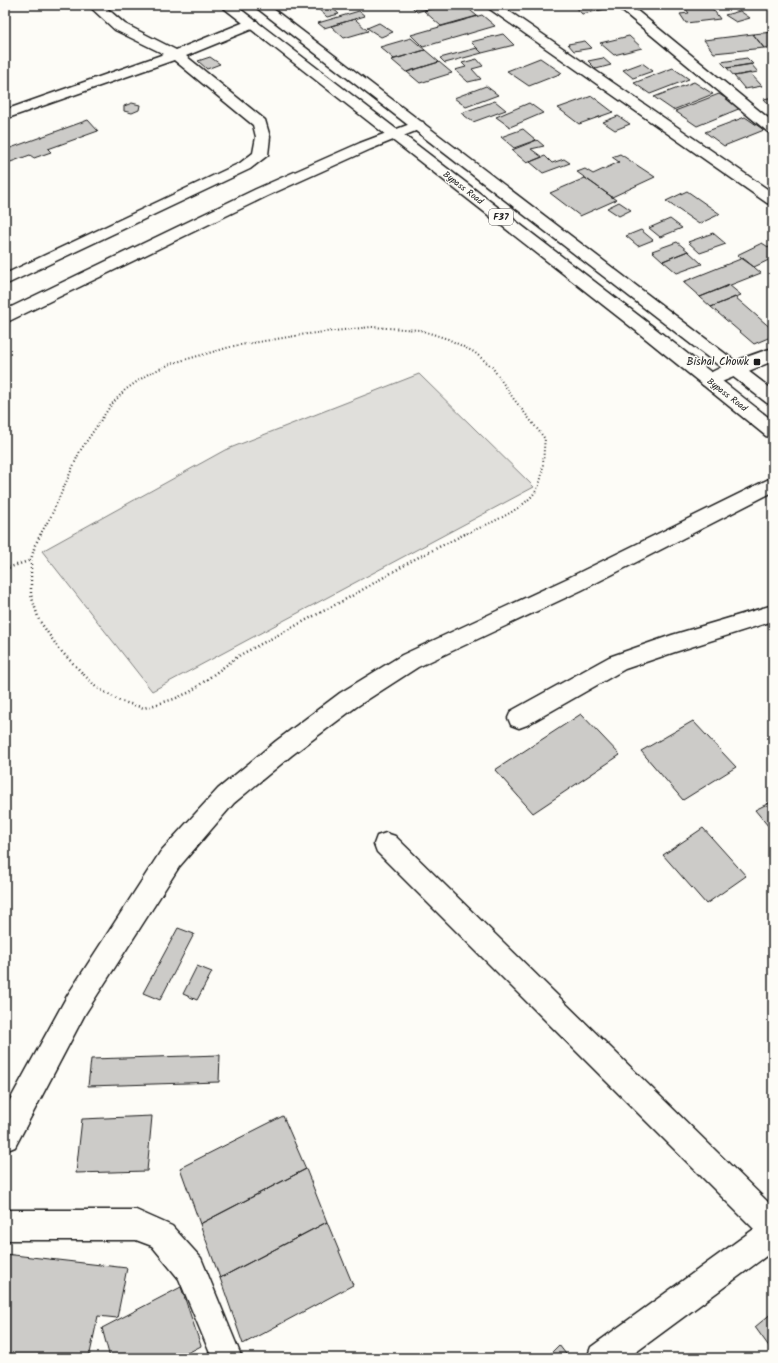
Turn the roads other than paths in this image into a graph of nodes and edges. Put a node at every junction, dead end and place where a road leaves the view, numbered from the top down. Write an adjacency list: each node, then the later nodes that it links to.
1 (95, 5): 7 (main road)
2 (227, 5): 6 (main road, Bypass Road / F37)
3 (260, 5): 9 (main road, F37)
4 (491, 5): 12 (main road)
5 (622, 5): 10 (main road)
6 (252, 24): 7 (main road); 11 (main road, Bypass Road / F37)
7 (176, 55): 8 (main road); 13 (main road)
8 (5, 115)
9 (418, 125): 11 (main road); 16 (main road, F37)
10 (773, 129)
11 (394, 134): 14 (main road); 17 (main road, Bypass Road / F37)
12 (773, 200)
13 (5, 280)
14 (5, 317)
15 (773, 354): 16 (main road)
16 (734, 368): 17 (main road); 18 (main road, F37)
17 (709, 381): 19 (main road, Bypass Road / F37)
18 (773, 399)
19 (773, 431)
20 (773, 484): 24 (main road)
21 (773, 613): 22 (main road)
22 (519, 718)
23 (386, 844): 26 (main road)
24 (5, 1137)
25 (5, 1225): 28 (main road)
26 (773, 1227)
27 (773, 1233): 29 (main road)
28 (227, 1358)
29 (602, 1358)

